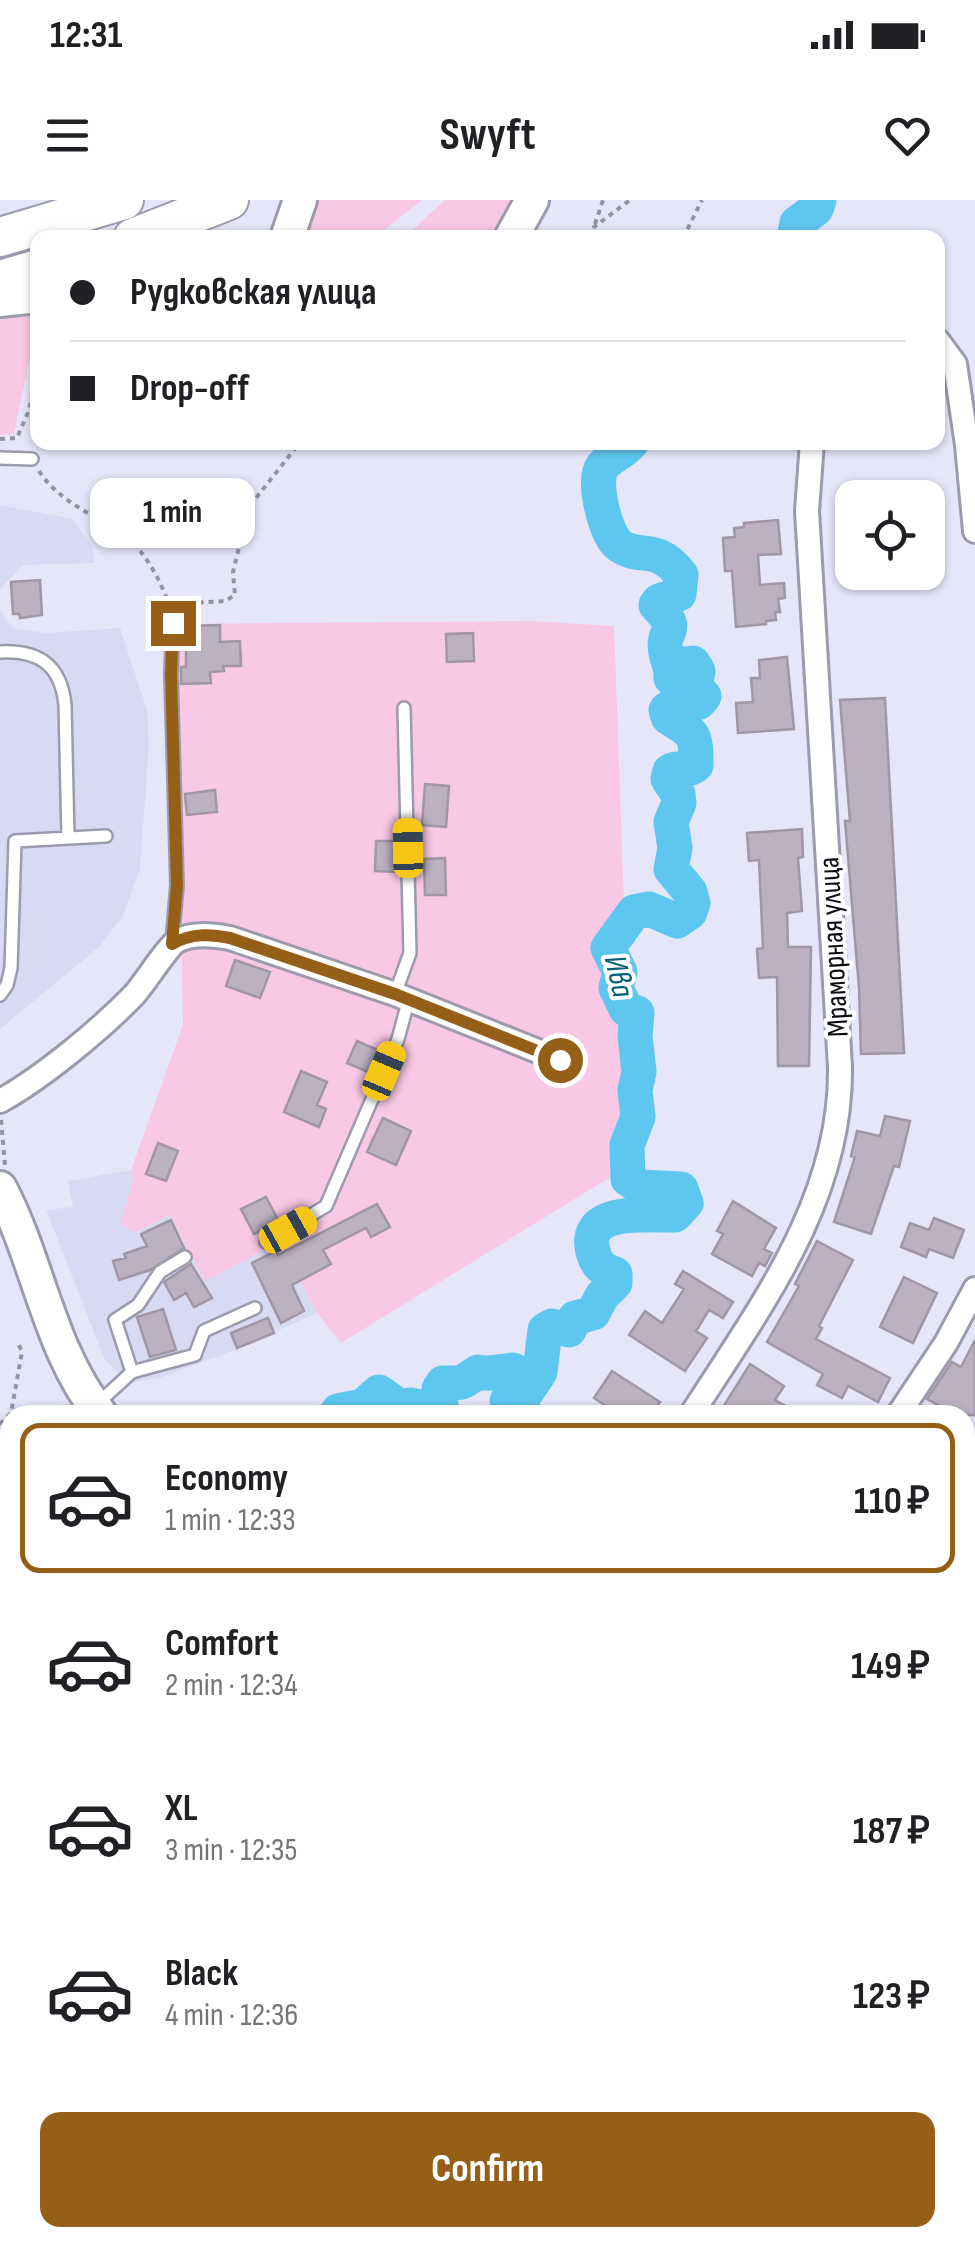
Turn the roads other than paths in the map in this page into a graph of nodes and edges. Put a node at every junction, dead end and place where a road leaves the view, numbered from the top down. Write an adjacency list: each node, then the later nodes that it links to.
1 (124, 200): 8 (main road)
2 (229, 200): 5 (main road)
3 (300, 200): 6 (street)
4 (532, 200): 7 (street)
5 (153, 230)
6 (290, 230)
7 (515, 230)
8 (0, 237)
9 (30, 271): 10 (main road)
10 (0, 280)
11 (30, 297): 12 (street)
12 (0, 300)
13 (945, 348): 17 (street)
14 (811, 450): 36 (street, Мраморная улица)
15 (0, 458): 16 (lane)
16 (32, 459)
17 (975, 531)
18 (173, 623): 23 (lane)
19 (0, 652): 22 (lane)
20 (404, 708): 25 (lane)
21 (106, 836): 22 (lane)
22 (68, 838): 24 (lane)
23 (172, 944): 25 (street); 27 (street)
24 (0, 995)
25 (402, 998): 26 (street); 29 (lane)
26 (560, 1060)
27 (0, 1101)
28 (4, 1191): 34 (street)
29 (266, 1242)
30 (185, 1257): 33 (lane)
31 (975, 1290): 37 (street)
32 (255, 1308): 33 (lane)
33 (132, 1372): 35 (lane)
34 (94, 1405)
35 (102, 1405)
36 (697, 1405)
37 (905, 1405)

